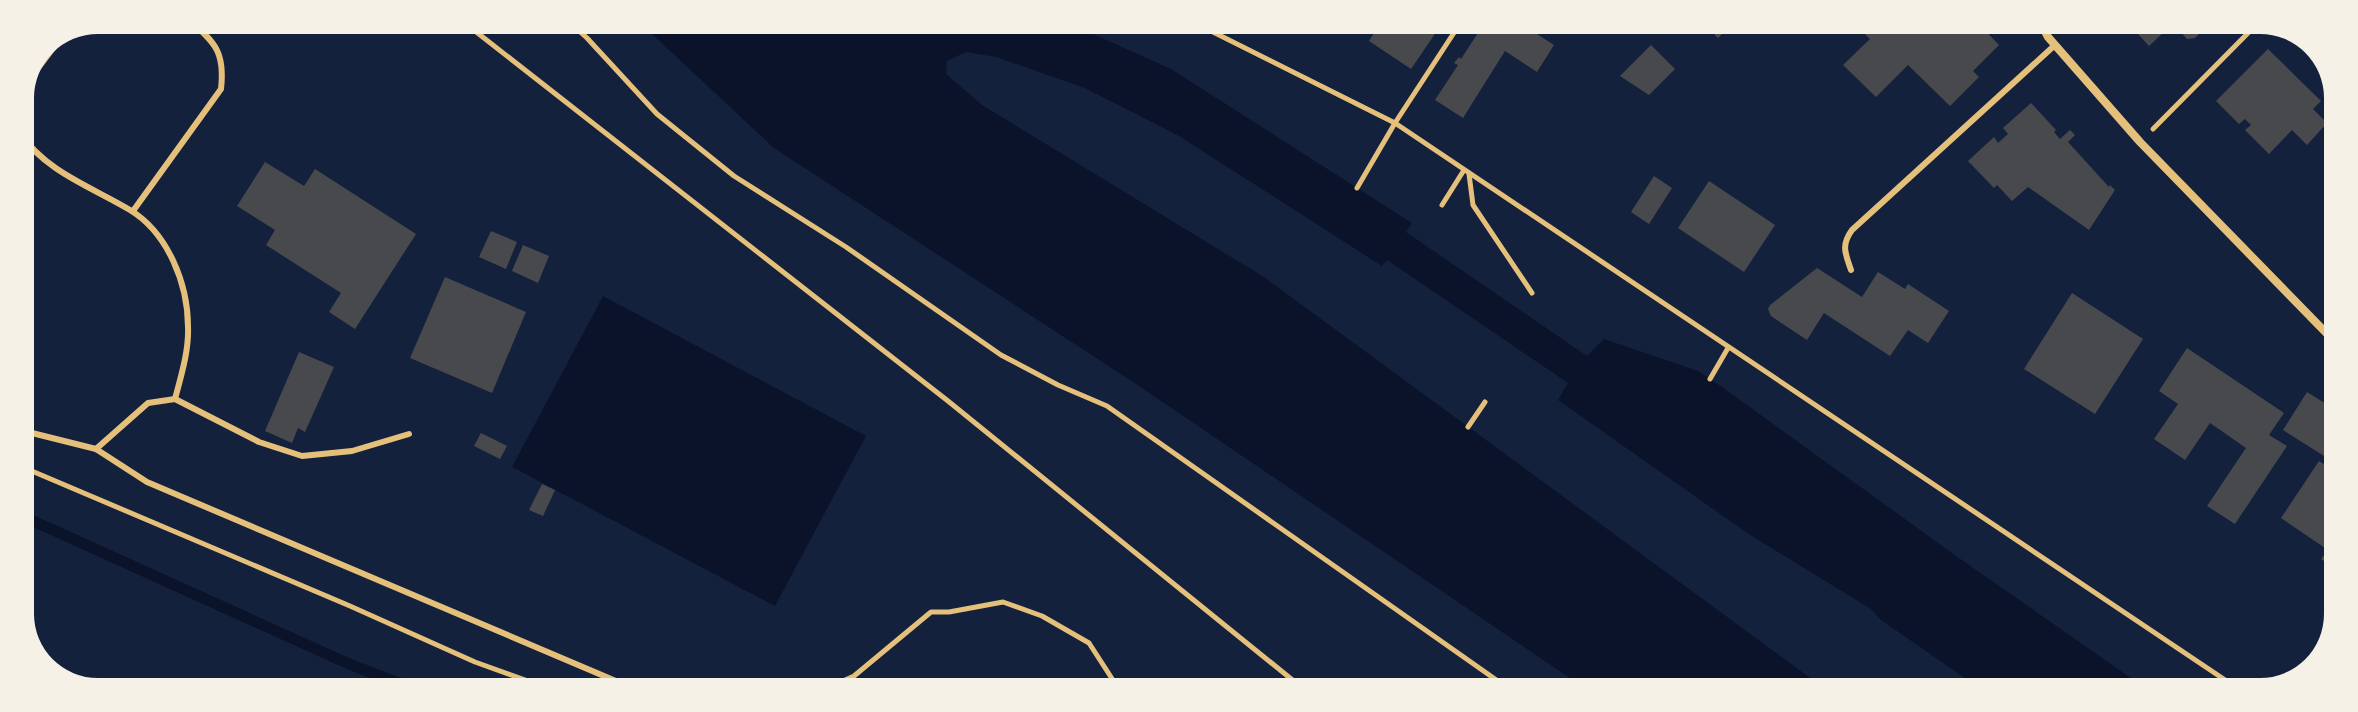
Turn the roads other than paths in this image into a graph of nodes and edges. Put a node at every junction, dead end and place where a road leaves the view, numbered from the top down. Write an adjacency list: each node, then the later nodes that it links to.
1 (204, 34): 5 (lane)
2 (2048, 34): 3 (street)
3 (2055, 45): 6 (lane); 7 (street)
4 (34, 147): 5 (lane)
5 (133, 211): 8 (lane)
6 (1851, 270)
7 (2324, 331)
8 (175, 399): 10 (lane); 11 (lane)
9 (34, 434): 11 (lane)
10 (409, 434)
11 (96, 449): 12 (lane)
12 (609, 678)

